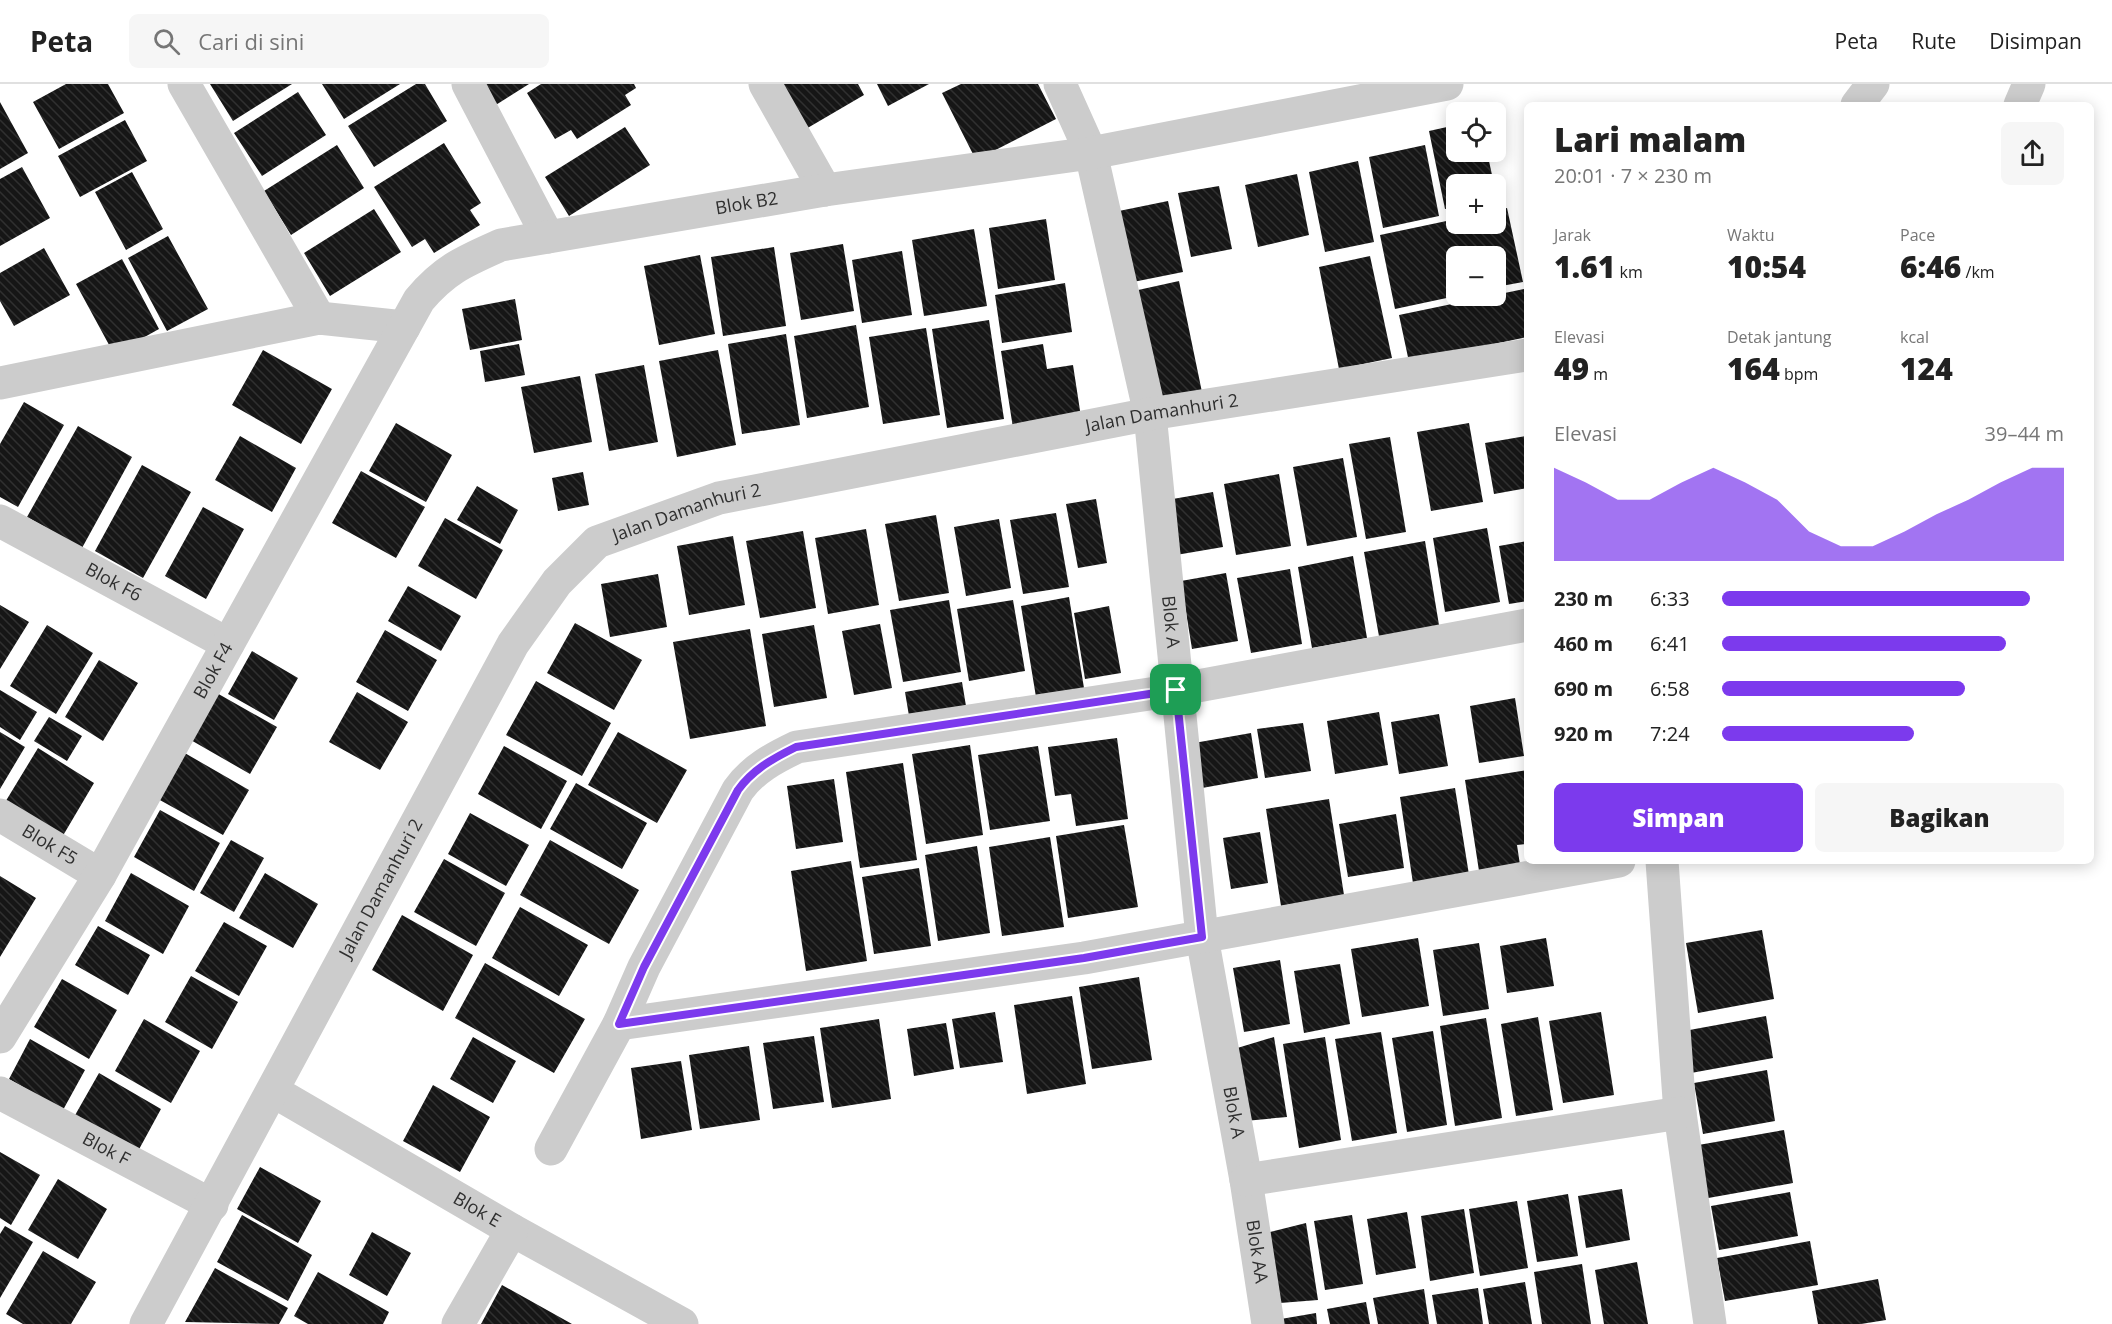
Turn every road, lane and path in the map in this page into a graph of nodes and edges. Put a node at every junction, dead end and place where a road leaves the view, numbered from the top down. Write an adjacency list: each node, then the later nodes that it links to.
1 (184, 84): 14 (street)
2 (468, 84): 12 (street)
3 (765, 84): 11 (street)
4 (1060, 84): 10 (street, Blok A)
5 (1447, 84): 10 (street, Blok B2)
6 (1873, 84): 8 (street)
7 (2029, 84): 9 (street)
8 (1859, 102)
9 (2021, 102)
10 (1091, 153): 11 (street, Blok B2); 17 (street, Blok A)
11 (825, 190): 12 (street, Blok B2)
12 (548, 237): 13 (street, Blok B2)
13 (412, 314): 14 (street); 20 (street, Blok F4)
14 (319, 318): 16 (street)
15 (1524, 355): 17 (street, Jalan Damanhuri 2)
16 (4, 373)
17 (1150, 414): 21 (street, Blok A); 29 (street, Jalan Damanhuri 2)
18 (0, 521): 20 (street, Blok F6)
19 (1524, 626): 21 (street)
20 (228, 644): 25 (street, Blok F4)
21 (1176, 690): 26 (street, Blok A); 27 (street)
22 (0, 815): 25 (street, Blok F5)
23 (1603, 864): 26 (street)
24 (1662, 864): 31 (street)
25 (100, 875): 28 (street, Blok F4)
26 (1202, 937): 27 (street); 33 (street, Blok A)
27 (619, 1024): 32 (street)
28 (0, 1037)
29 (273, 1091): 34 (street, Jalan Damanhuri 2); 35 (street, Blok E)
30 (0, 1093): 34 (street, Blok F)
31 (1680, 1113): 33 (street); 40 (street)
32 (551, 1149)
33 (1246, 1180): 39 (street, Blok AA)
34 (212, 1205): 36 (street, Jalan Damanhuri 2)
35 (512, 1230): 37 (street); 38 (street, Blok E)
36 (146, 1324)
37 (458, 1324)
38 (682, 1324)
39 (1268, 1324)
40 (1710, 1324)

